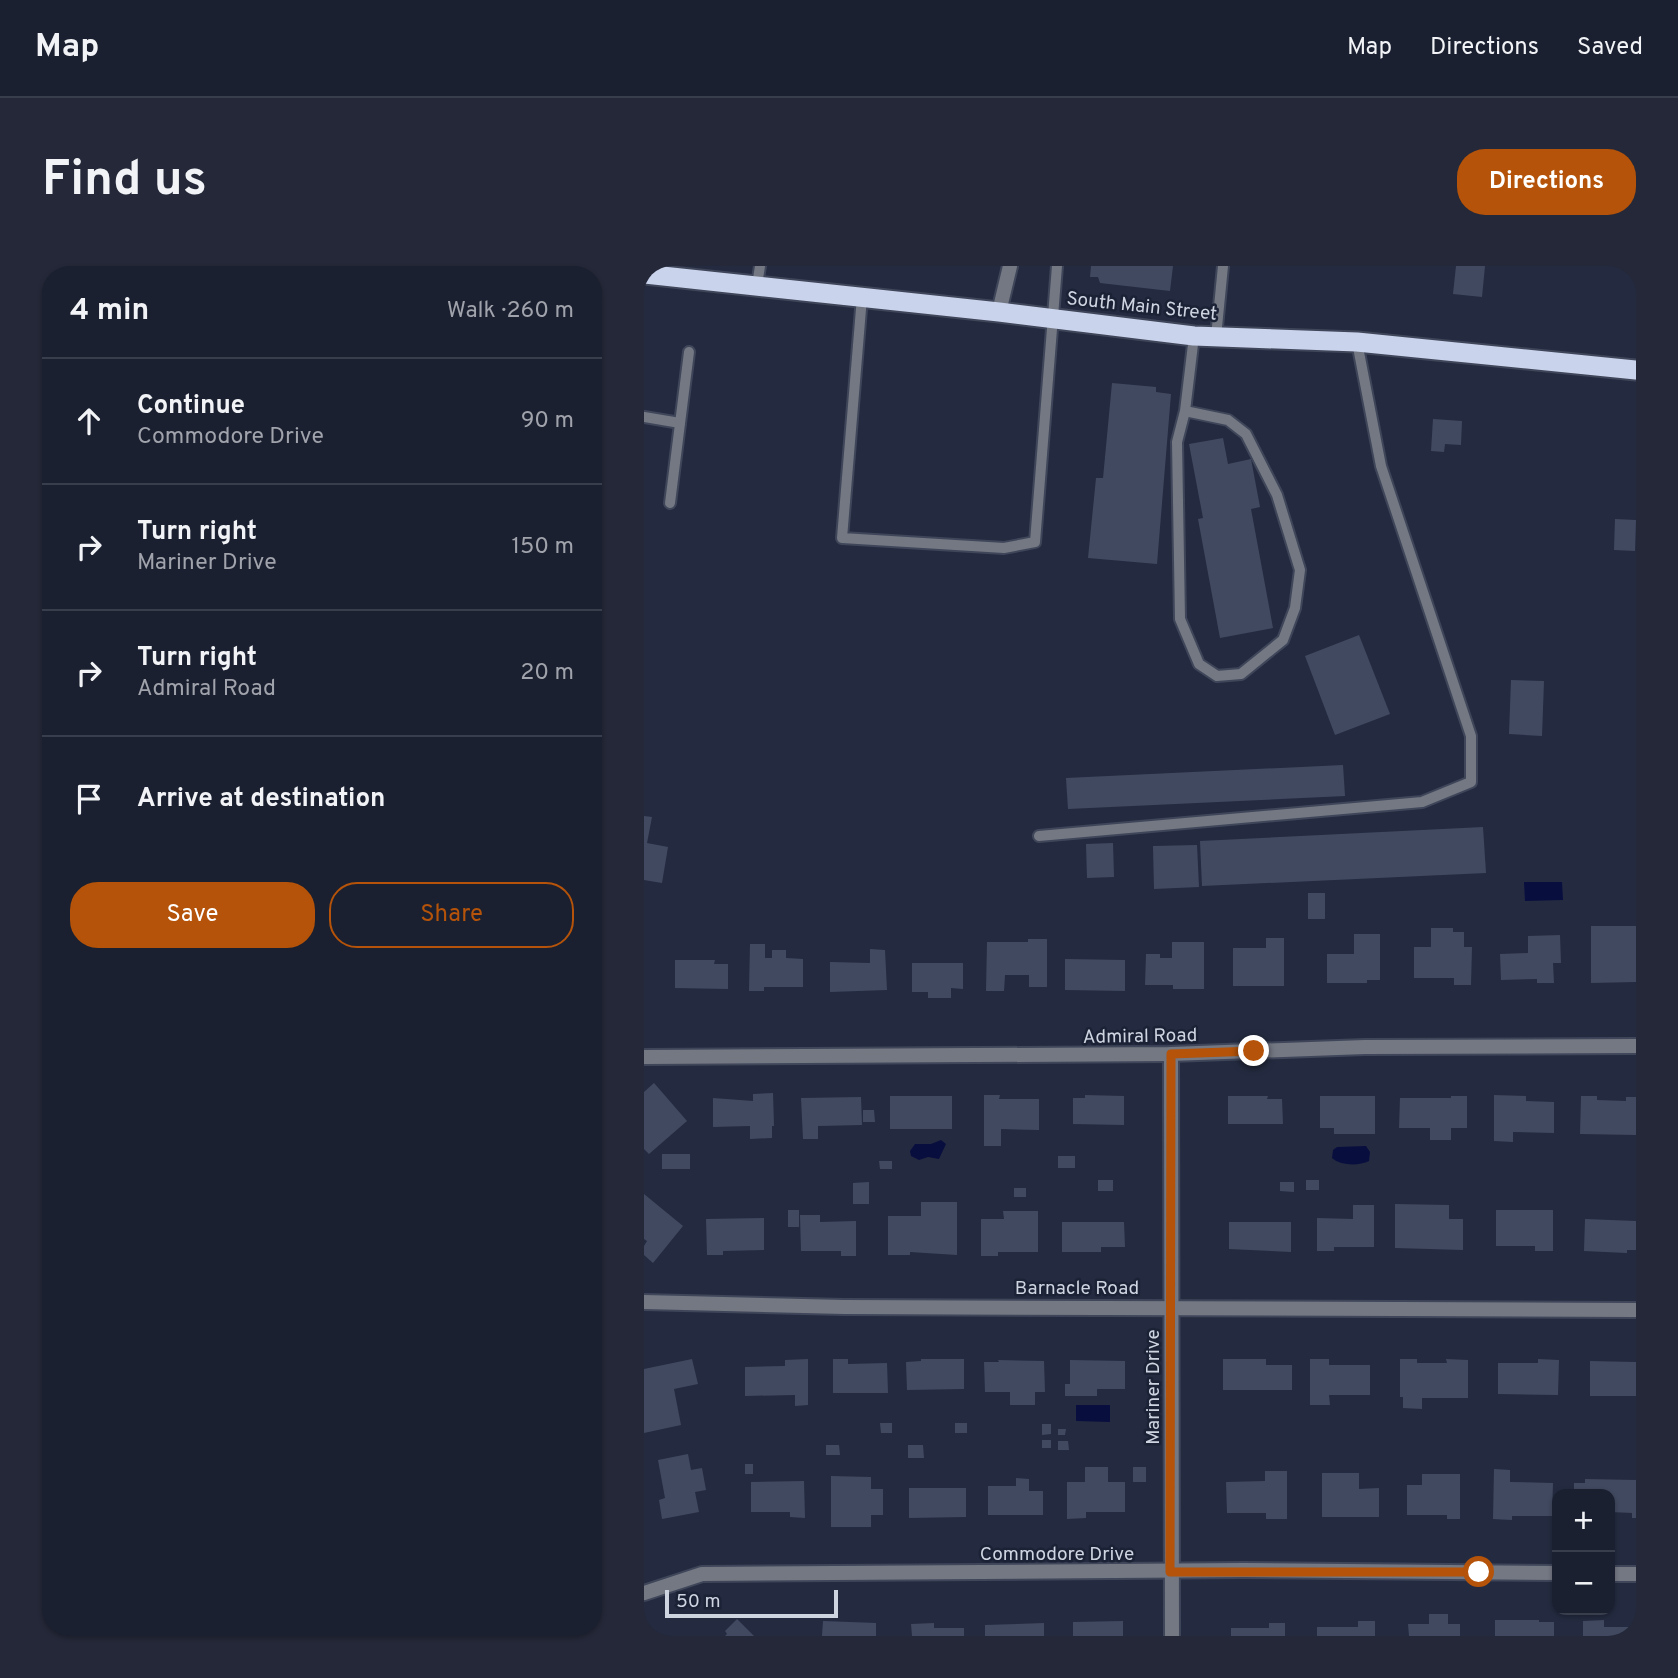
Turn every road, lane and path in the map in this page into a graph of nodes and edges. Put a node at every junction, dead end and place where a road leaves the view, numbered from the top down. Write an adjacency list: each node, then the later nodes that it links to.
1 (1010, 266): 7 (street)
2 (1057, 266): 8 (lane)
3 (1223, 266): 10 (lane)
4 (654, 272): 5 (highway, South Main Street)
5 (758, 276): 6 (highway, South Main Street)
6 (862, 297): 7 (highway, South Main Street); 8 (lane)
7 (999, 312): 8 (highway, South Main Street)
8 (1052, 319): 9 (highway, South Main Street)
9 (1194, 336): 10 (highway, South Main Street); 14 (lane)
10 (1216, 337): 11 (highway, South Main Street)
11 (1357, 342): 13 (highway, South Main Street); 18 (lane)
12 (689, 352): 16 (lane)
13 (1636, 370)
14 (1185, 411): 14 (lane)
15 (644, 417): 16 (lane)
16 (680, 423): 17 (lane)
17 (670, 503)
18 (1039, 836)
19 (1636, 1046): 20 (street, Admiral Road)
20 (1171, 1054): 21 (street, Admiral Road); 23 (street, Mariner Drive)
21 (644, 1057)
22 (644, 1302): 23 (street, Barnacle Road)
23 (1172, 1307): 24 (street, Barnacle Road); 25 (street, Mariner Drive)
24 (1636, 1310)
25 (1170, 1572): 26 (street, Commodore Drive); 29 (street, Commodore Drive); 30 (street, Mariner Drive)
26 (1552, 1573)
27 (1615, 1573): 28 (street)
28 (1636, 1574)
29 (644, 1593)
30 (1172, 1636)

